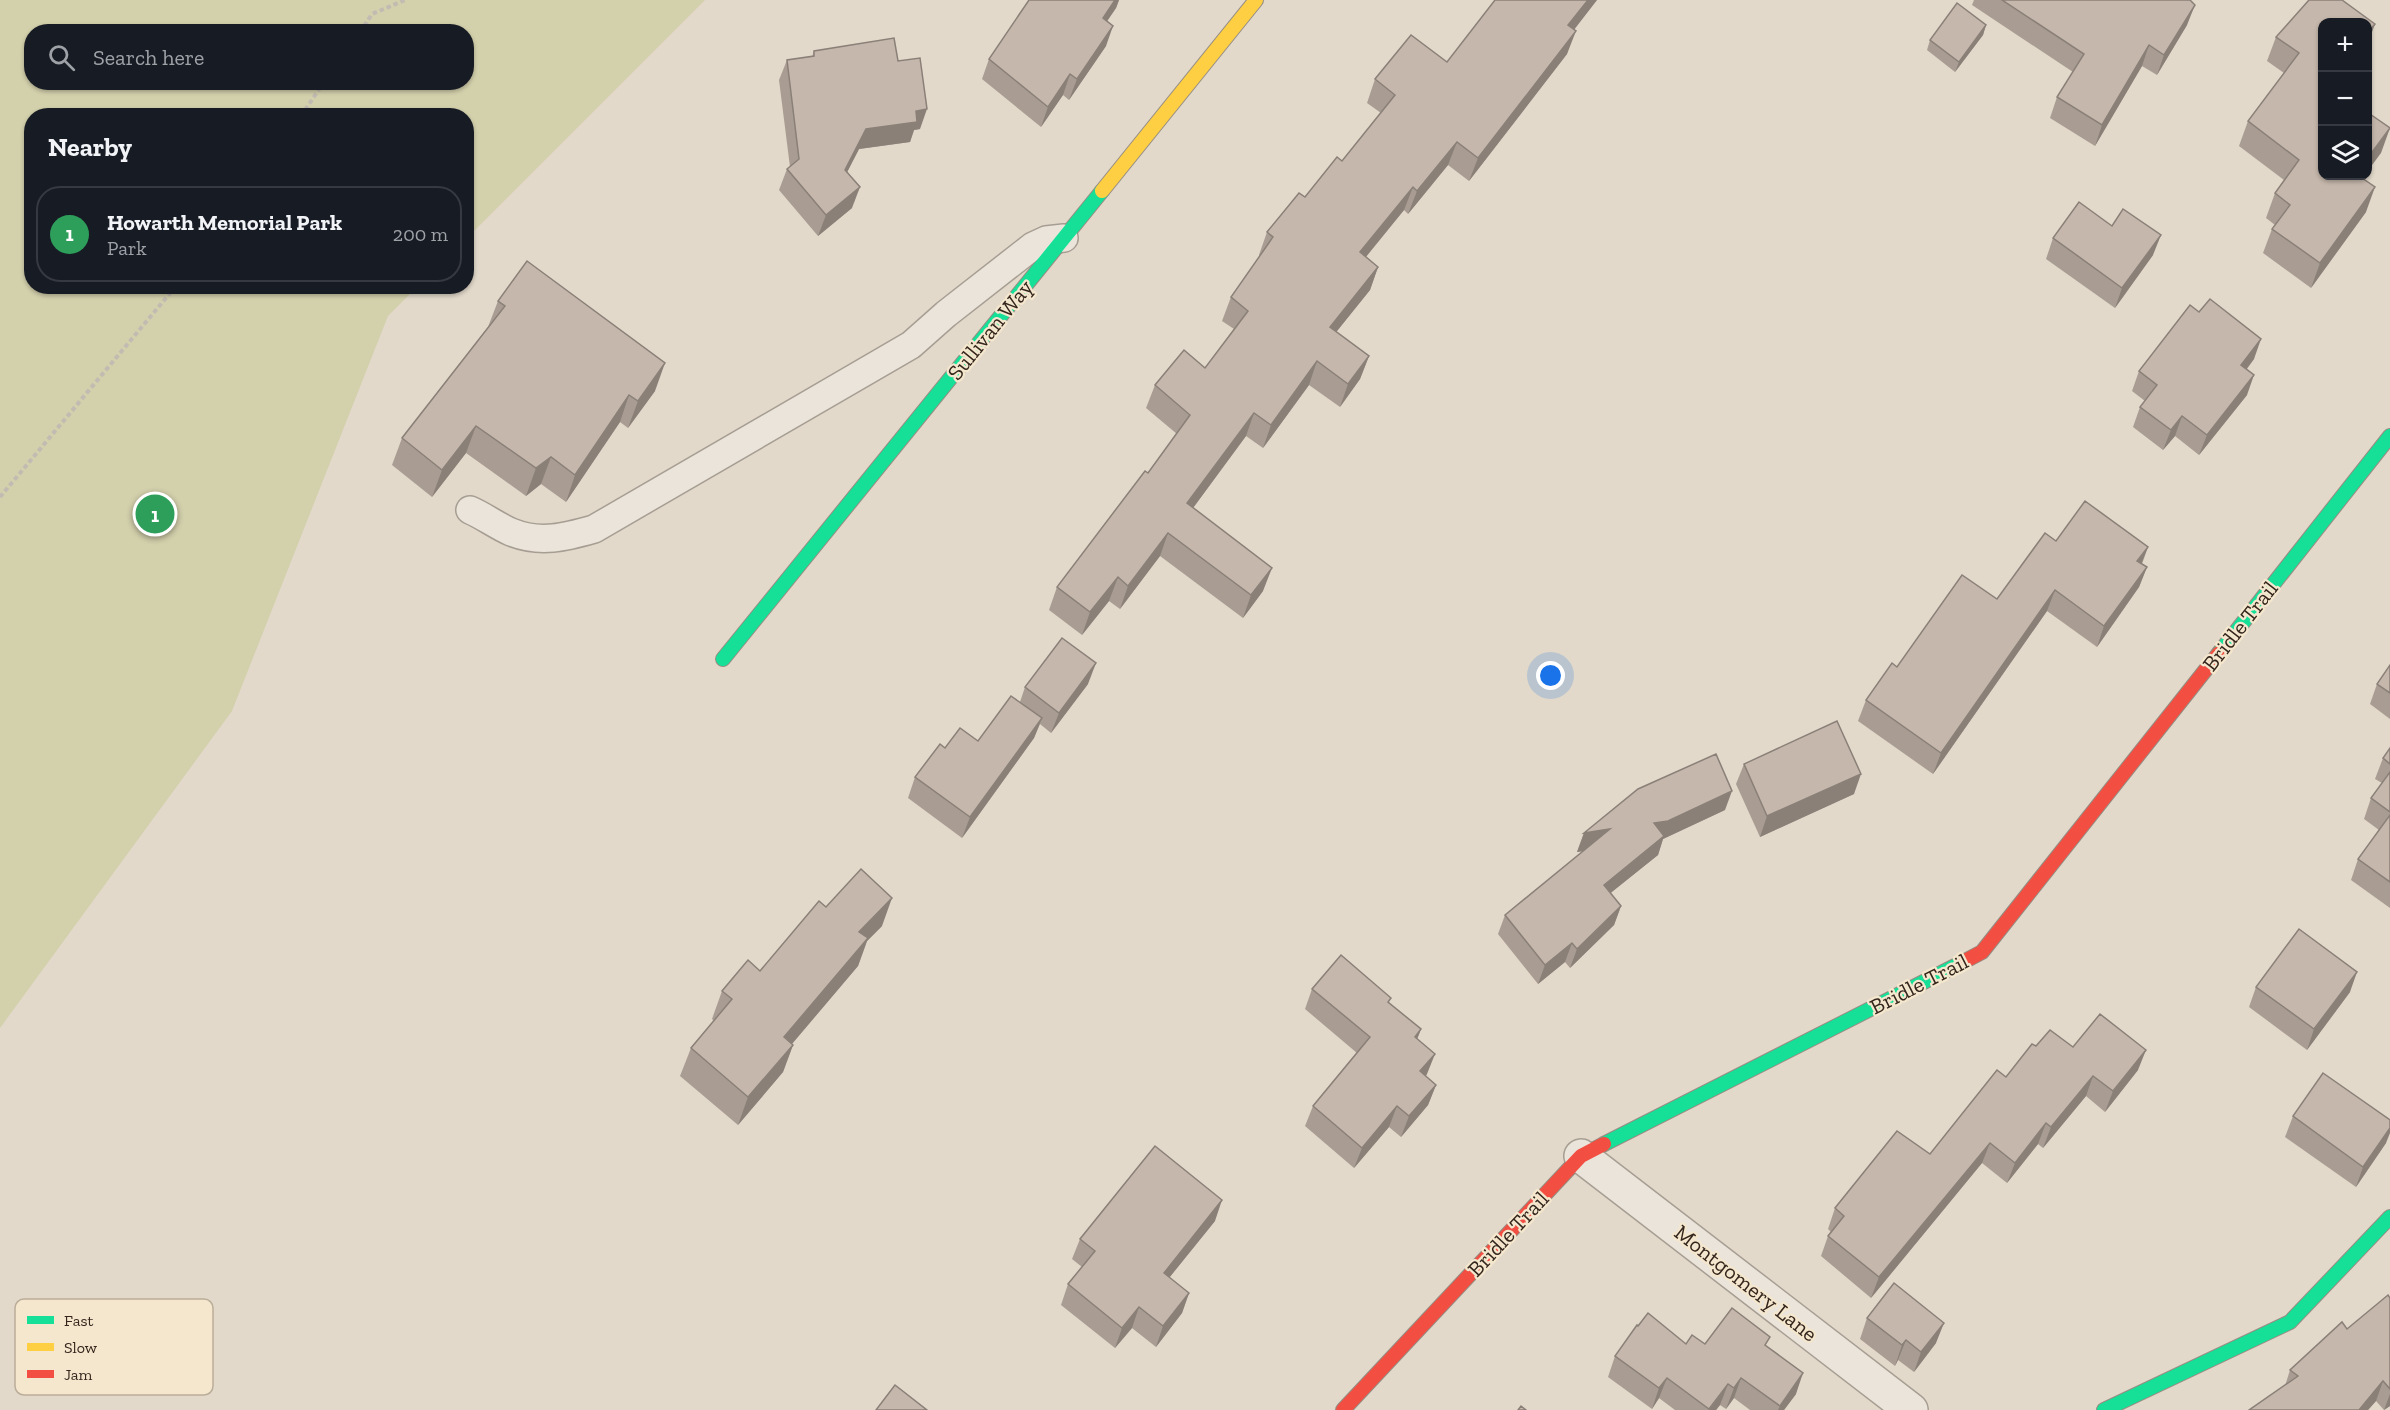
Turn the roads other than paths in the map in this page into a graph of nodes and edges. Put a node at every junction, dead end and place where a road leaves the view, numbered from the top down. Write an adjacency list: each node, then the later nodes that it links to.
1 (1256, 0): 2 (street, Sullivan Way)
2 (1064, 238): 4 (lane); 5 (street, Sullivan Way)
3 (2390, 436): 6 (street, Bridle Trail)
4 (470, 510)
5 (723, 659)
6 (1581, 1156): 8 (street, Bridle Trail); 9 (street, Montgomery Lane)
7 (2390, 1218): 10 (street)
8 (1343, 1410)
9 (1911, 1410)
10 (2104, 1410)

